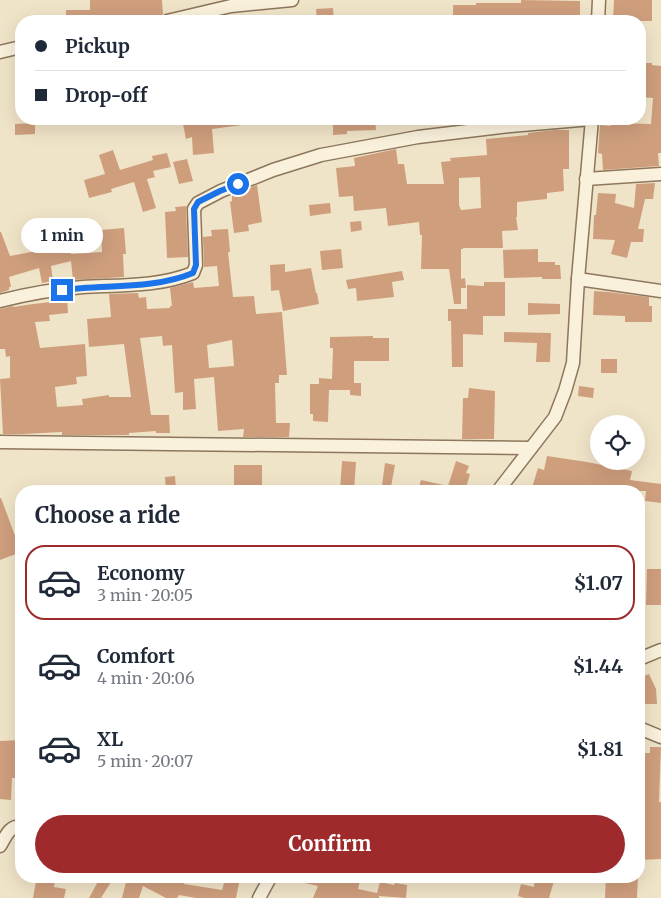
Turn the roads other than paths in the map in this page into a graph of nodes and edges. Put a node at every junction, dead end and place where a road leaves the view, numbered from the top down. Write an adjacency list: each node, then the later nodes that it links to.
1 (292, 0): 3 (street)
2 (599, 0): 4 (street)
3 (192, 15)
4 (598, 15)
5 (15, 48): 6 (street)
6 (0, 52)
7 (522, 125): 13 (street)
8 (591, 125): 10 (street)
9 (661, 174): 10 (street)
10 (586, 179): 11 (street)
11 (578, 279): 12 (street); 15 (street)
12 (661, 291)
13 (0, 301)
14 (0, 442): 15 (street)
15 (531, 448): 16 (street)
16 (503, 485)
17 (661, 650): 18 (street)
18 (645, 657)
19 (645, 730): 20 (street)
20 (661, 737)
21 (15, 826): 22 (street)
22 (0, 846)
23 (267, 883): 24 (street)
24 (259, 898)

